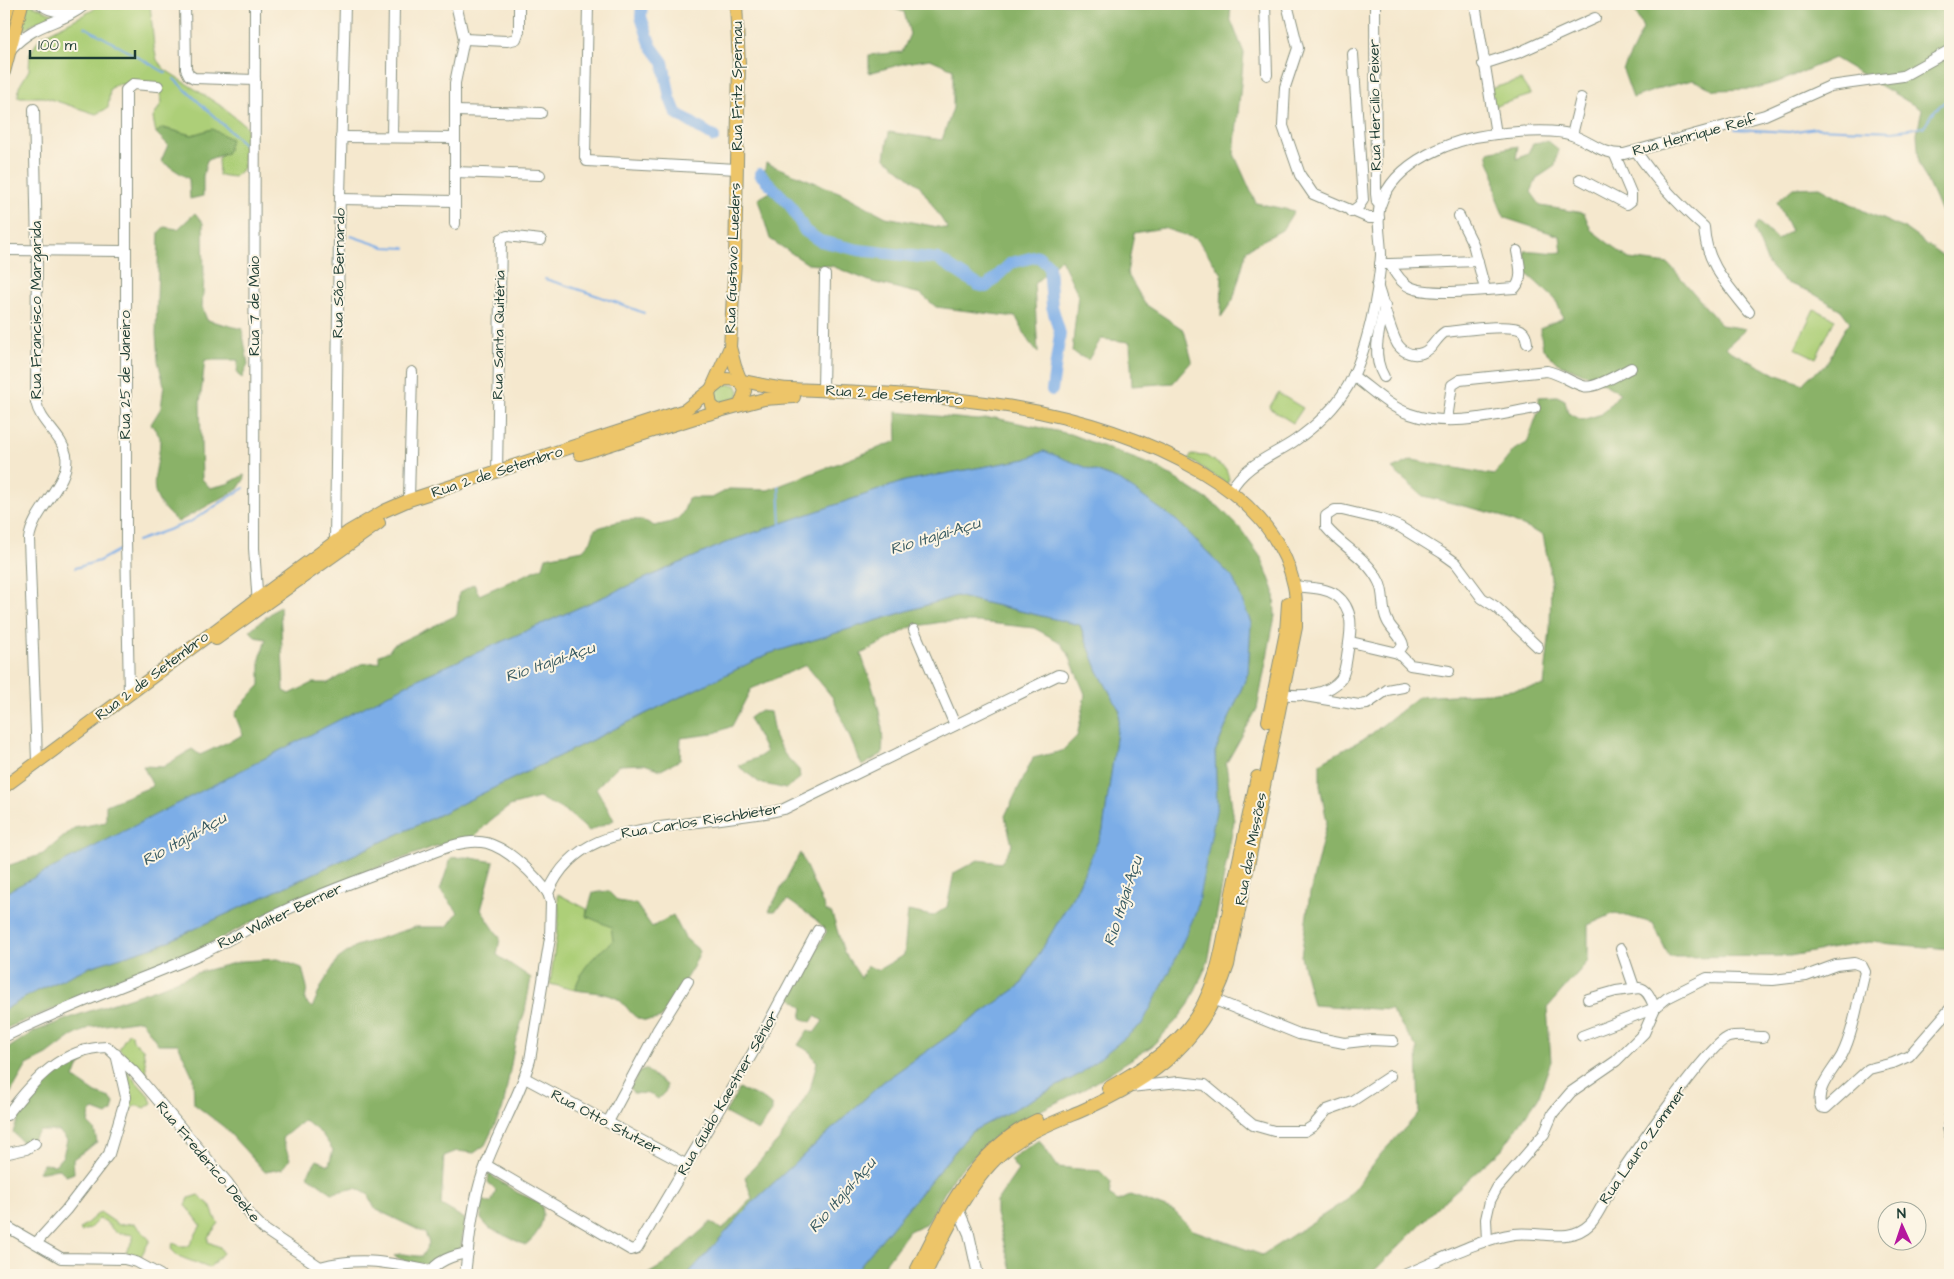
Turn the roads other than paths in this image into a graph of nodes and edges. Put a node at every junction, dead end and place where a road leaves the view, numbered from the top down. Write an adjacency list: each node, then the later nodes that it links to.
1 (9, 4): 19 (main road)
2 (22, 4): 21 (main road)
3 (41, 4): 4 (street)
4 (80, 4)
5 (86, 4): 21 (street)
6 (185, 4): 28 (street)
7 (255, 4): 28 (street, Rua 7 de Maio)
8 (345, 4): 36 (street, Rua São Bernardo)
9 (394, 4): 37 (street)
10 (456, 4): 20 (street)
11 (519, 4): 20 (street)
12 (588, 4): 41 (street)
13 (736, 4): 41 (main road, Rua Fritz Spernau)
14 (1265, 4): 27 (street)
15 (1287, 4): 48 (street)
16 (1375, 4): 47 (street, Rua Hercílio Peixer)
17 (1475, 4): 25 (street)
18 (1595, 18): 25 (street)
19 (4, 22)
20 (464, 40): 32 (street)
21 (10, 50): 24 (main road); 26 (main road)
22 (1950, 50): 39 (street, Rua Henrique Reif)
23 (1353, 54): 48 (street)
24 (4, 61)
25 (1484, 64): 34 (street)
26 (4, 72)
27 (1267, 75)
28 (255, 80): 83 (street, Rua 7 de Maio)
29 (158, 86): 55 (street, Rua 25 de Janeiro)
30 (1581, 98): 35 (street)
31 (34, 109): 54 (street, Rua Francisco Margarida)
32 (455, 111): 33 (street); 38 (street)
33 (541, 113)
34 (1496, 134): 35 (street, Rua Henrique Reif); 47 (street, Rua Henrique Reif)
35 (1572, 135): 40 (street, Rua Henrique Reif)
36 (342, 137): 37 (street); 45 (street, Rua São Bernardo)
37 (392, 138): 38 (street)
38 (455, 138): 42 (street)
39 (1636, 151): 40 (street, Rua Henrique Reif); 63 (street)
40 (1615, 155): 44 (street)
41 (737, 169): 65 (main road, Rua Gustavo Lueders)
42 (455, 172): 43 (street); 46 (street)
43 (540, 175)
44 (1580, 179)
45 (340, 199): 46 (street); 81 (street, Rua São Bernardo)
46 (454, 201): 51 (street)
47 (1380, 205): 50 (street, Rua Henrique Reif)
48 (1351, 212): 50 (street)
49 (1459, 216): 57 (street)
50 (1379, 218): 58 (street, Rua Henrique Reif)
51 (454, 224)
52 (541, 240): 78 (street, Rua Santa Quitéria)
53 (6, 250): 54 (street)
54 (36, 250): 55 (street); 95 (street, Rua Francisco Margarida)
55 (124, 251): 91 (street, Rua 25 de Janeiro)
56 (1516, 251): 61 (street)
57 (1478, 260): 58 (street); 61 (street)
58 (1385, 264): 60 (street, Rua Henrique Reif); 61 (street)
59 (825, 275): 72 (street)
60 (1377, 284): 62 (street); 68 (street, Rua Henrique Reif)
61 (1485, 289)
62 (1385, 306): 64 (street); 69 (street)
63 (1749, 312)
64 (1526, 344)
65 (730, 346): 70 (main road, Rua Gustavo Lueders); 71 (main road, Rua Gustavo Lueders)
66 (1631, 368): 76 (street)
67 (412, 372): 80 (street)
68 (1353, 376): 76 (street); 79 (street, Rua Henrique Reif)
69 (1384, 377)
70 (740, 381): 71 (main road, Rua 2 de Setembro); 72 (main road, Rua 2 de Setembro); 73 (main road)
71 (710, 389): 75 (main road); 78 (main road, Rua 2 de Setembro)
72 (823, 390): 77 (main road, Rua 2 de Setembro)
73 (740, 405): 75 (main road, Rua 2 de Setembro); 77 (main road, Rua 2 de Setembro)
74 (1535, 408): 76 (street)
75 (718, 411): 83 (main road, Rua 2 de Setembro)
76 (1447, 419)
77 (1062, 420): 79 (main road, Rua das Missões)
78 (497, 472): 80 (main road, Rua 2 de Setembro)
79 (1229, 494): 82 (main road, Rua das Missões); 132 (main road, Rua das Missões)
80 (408, 500): 81 (main road, Rua 2 de Setembro)
81 (335, 541): 83 (main road, Rua 2 de Setembro)
82 (1294, 586): 85 (street); 92 (main road, Rua das Missões)
83 (257, 604): 91 (main road, Rua 2 de Setembro); 97 (main road, Rua 2 de Setembro)
84 (914, 630): 94 (street)
85 (1351, 642): 87 (street); 93 (street)
86 (1538, 647): 87 (street)
87 (1398, 653): 88 (street)
88 (1449, 671)
89 (1062, 676): 94 (street, Rua Carlos Rischbieter)
90 (1403, 687): 93 (street)
91 (128, 694): 95 (main road, Rua 2 de Setembro)
92 (1283, 694): 93 (street); 104 (main road, Rua das Missões)
93 (1305, 696)
94 (955, 725): 98 (street, Rua Carlos Rischbieter)
95 (37, 761): 96 (main road, Rua 2 de Setembro)
96 (4, 787)
97 (4, 798)
98 (548, 893): 108 (street, Rua Walter Berner); 113 (street)
99 (818, 930): 122 (street, Rua Guido Kaestner Sênior)
100 (1621, 949): 102 (street)
101 (688, 981): 117 (street)
102 (1634, 987): 103 (street); 105 (street)
103 (1588, 999)
104 (1215, 1000): 110 (street); 114 (main road, Rua das Missões)
105 (1654, 1008): 106 (street); 107 (street); 125 (street)
106 (1950, 1009)
107 (1582, 1036)
108 (4, 1037)
109 (1763, 1037): 125 (street, Rua Lauro Zommer)
110 (1393, 1041)
111 (116, 1053): 115 (street); 126 (street); 128 (street, Rua Frederico Deeke)
112 (1390, 1076): 114 (street)
113 (525, 1078): 117 (street, Rua Otto Stutzer); 121 (street)
114 (1127, 1088): 123 (main road, Rua das Missões)
115 (7, 1114)
116 (1950, 1114): 118 (street)
117 (608, 1122): 122 (street, Rua Otto Stutzer)
118 (1950, 1135)
119 (35, 1143): 120 (street)
120 (4, 1154)
121 (486, 1165): 122 (street, Rua Guido Kaestner Sênior); 127 (street)
122 (687, 1166)
123 (959, 1211): 133 (main road, Rua das Missões); 134 (street)
124 (4, 1225): 126 (street)
125 (1487, 1241): 135 (street, Rua Lauro Zommer)
126 (36, 1243): 130 (street)
127 (468, 1253): 129 (street, Rua Frederico Deeke); 131 (street)
128 (322, 1271): 129 (street, Rua Frederico Deeke)
129 (430, 1273)
130 (160, 1275)
131 (465, 1275)
132 (914, 1275)
133 (925, 1275)
134 (978, 1275)
135 (1404, 1275)

